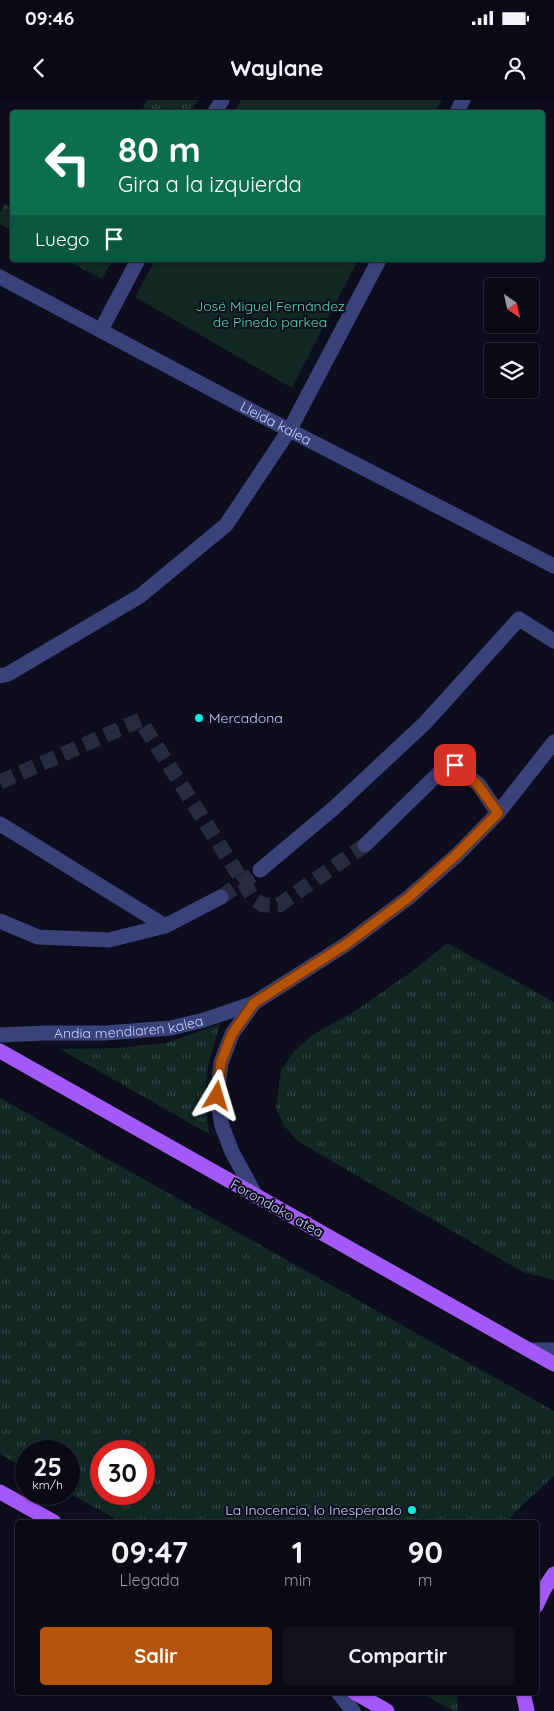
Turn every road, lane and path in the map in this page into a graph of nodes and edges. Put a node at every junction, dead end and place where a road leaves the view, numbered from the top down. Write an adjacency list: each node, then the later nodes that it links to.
1 (137, 262): 4 (street)
2 (378, 262): 5 (street)
3 (0, 277): 4 (street, Lleida kalea)
4 (101, 330): 5 (street, Lleida kalea)
5 (290, 429): 6 (street, Lleida kalea); 8 (street)
6 (554, 566)
7 (554, 641): 13 (street)
8 (0, 676)
9 (554, 742): 10 (street, Andia mendiaren kalea)
10 (498, 813): 12 (street); 17 (street, Andia mendiaren kalea)
11 (0, 824): 16 (street)
12 (365, 844)
13 (260, 870)
14 (221, 897): 16 (street)
15 (0, 921): 16 (street)
16 (165, 926)
17 (254, 1003): 18 (street, Andia mendiaren kalea); 20 (street, Andia mendiaren kalea)
18 (0, 1035)
19 (0, 1051): 20 (main road, Forondako atea)
20 (256, 1196): 21 (main road, Forondako atea)
21 (530, 1350): 22 (street); 23 (main road, Forondako atea)
22 (554, 1350)
23 (554, 1364)
24 (0, 1492): 25 (main road)
25 (50, 1520)
26 (554, 1574): 27 (main road)
27 (539, 1600)
28 (340, 1695): 31 (street)
29 (359, 1695): 32 (main road)
30 (524, 1695): 33 (main road)
31 (353, 1711)
32 (387, 1711)
33 (527, 1711)

